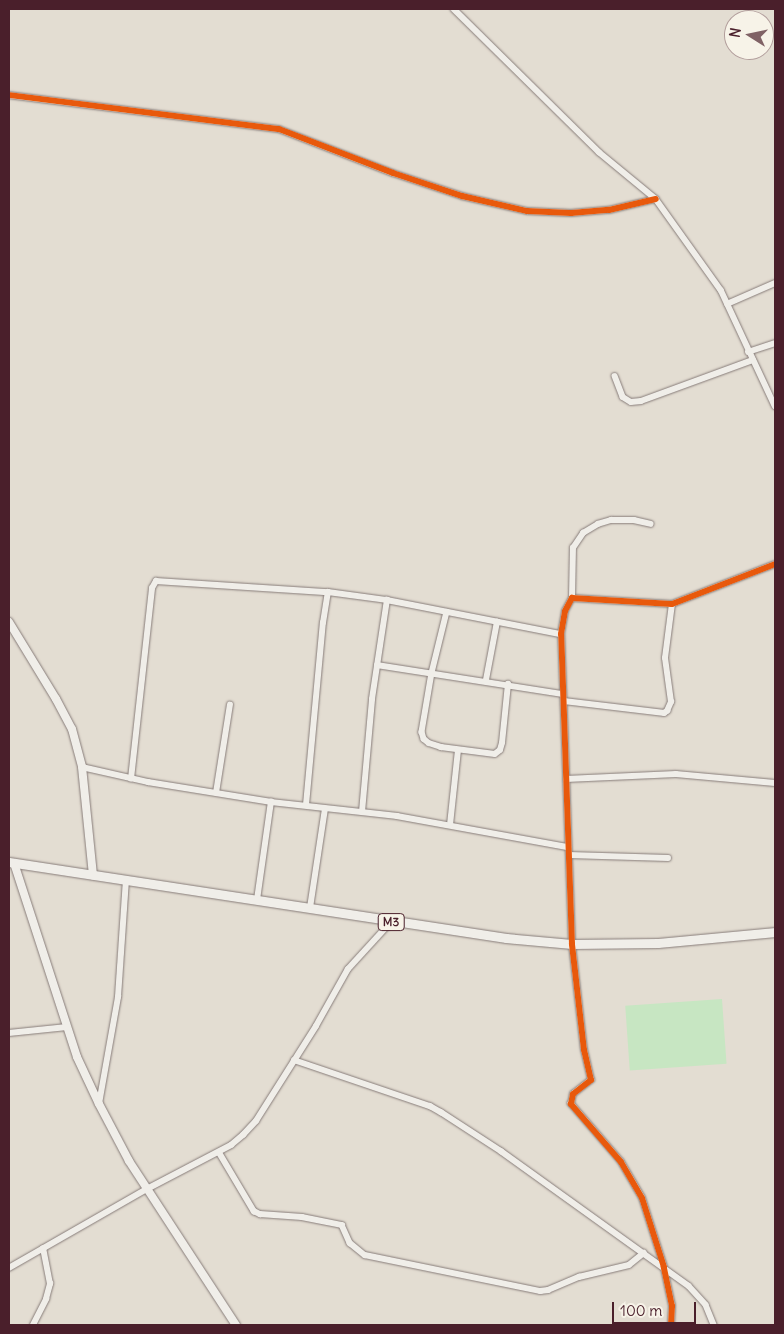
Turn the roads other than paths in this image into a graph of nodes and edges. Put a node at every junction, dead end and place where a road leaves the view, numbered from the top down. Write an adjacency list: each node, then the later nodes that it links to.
1 (454, 9): 3 (street)
2 (9, 95): 3 (street)
3 (656, 199): 5 (street)
4 (775, 283): 5 (street)
5 (727, 304): 7 (street)
6 (775, 343): 7 (street)
7 (748, 352): 8 (street)
8 (753, 360): 9 (street); 10 (street)
9 (615, 376)
10 (775, 406)
11 (651, 524): 14 (street)
12 (775, 564): 16 (street)
13 (328, 592): 15 (street); 30 (street); 35 (street)
14 (572, 598): 16 (street); 20 (street)
15 (387, 600): 17 (street); 21 (street)
16 (672, 604): 26 (street)
17 (447, 612): 19 (street); 22 (street)
18 (9, 622): 29 (street)
19 (497, 622): 20 (street); 23 (street)
20 (562, 634): 25 (street)
21 (377, 665): 22 (street); 37 (street)
22 (432, 673): 23 (street); 28 (street)
23 (486, 680): 24 (street)
24 (508, 684): 25 (street); 28 (street)
25 (563, 694): 26 (street)
26 (564, 701): 31 (street)
27 (230, 706): 33 (street)
28 (458, 750): 38 (street)
29 (82, 767): 30 (street); 43 (street)
30 (131, 779): 33 (street)
31 (566, 779): 32 (street); 39 (street)
32 (775, 782)
33 (216, 793): 34 (street)
34 (271, 802): 35 (street); 45 (street)
35 (306, 805): 36 (street)
36 (325, 809): 37 (street); 46 (street)
37 (362, 812): 38 (street)
38 (450, 825): 39 (street)
39 (568, 847): 40 (street)
40 (569, 855): 41 (street); 49 (street)
41 (668, 858)
42 (11, 863): 43 (main road, M3); 50 (street)
43 (93, 875): 44 (main road, M3)
44 (126, 880): 45 (main road, M3); 53 (street)
45 (257, 900): 46 (main road, M3)
46 (310, 908): 47 (main road, M3)
47 (391, 922): 49 (main road, M3); 52 (street)
48 (775, 932): 49 (main road, M3)
49 (572, 944): 59 (street)
50 (67, 1027): 51 (street); 53 (street)
51 (9, 1033)
52 (294, 1060): 54 (street); 57 (street)
53 (99, 1104): 55 (street)
54 (219, 1152): 55 (street); 57 (street)
55 (147, 1189): 56 (street); 61 (street)
56 (43, 1249): 58 (street); 60 (street)
57 (644, 1253): 59 (street)
58 (9, 1268)
59 (664, 1268): 62 (street); 63 (street)
60 (33, 1325)
61 (236, 1325)
62 (672, 1325)
63 (714, 1325)

